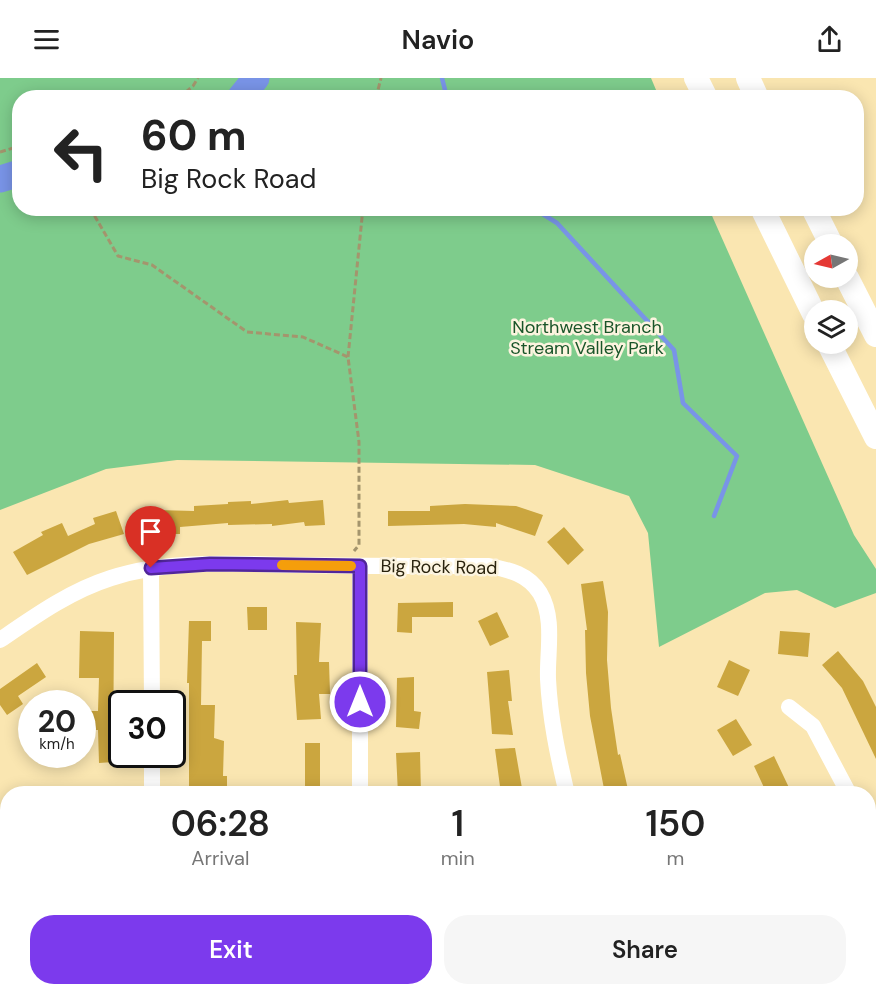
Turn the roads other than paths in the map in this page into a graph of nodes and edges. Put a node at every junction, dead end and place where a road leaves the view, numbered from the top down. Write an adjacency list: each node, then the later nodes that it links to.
1 (766, 216): 5 (highway)
2 (817, 216): 3 (highway)
3 (826, 234)
4 (852, 288): 6 (highway)
5 (807, 300)
6 (876, 335)
7 (834, 354): 8 (highway)
8 (876, 438)
9 (354, 566): 10 (street, Big Rock Road); 16 (street); 17 (street, Big Rock Road)
10 (151, 568): 11 (street, Big Rock Road); 12 (street)
11 (0, 640)
12 (152, 690)
13 (789, 707): 18 (street)
14 (152, 768): 15 (street)
15 (152, 786)
16 (360, 786)
17 (565, 786)
18 (845, 786)

